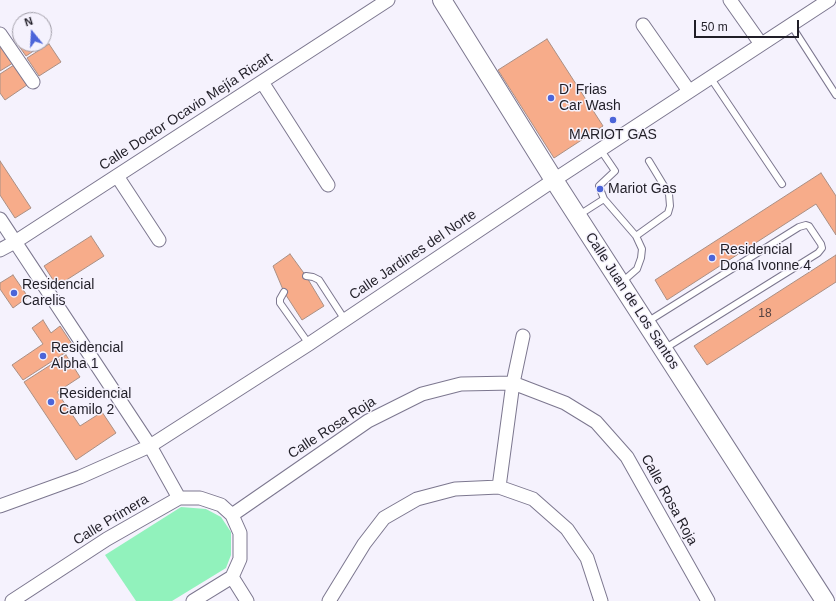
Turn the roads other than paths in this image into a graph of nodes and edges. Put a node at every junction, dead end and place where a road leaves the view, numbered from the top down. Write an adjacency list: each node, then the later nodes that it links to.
1 (388, 0): 11 (street, Calle Doctor Ocavio Mejía Ricart)
2 (442, 0): 17 (street, Calle Juan de Los Santos)
3 (730, 0): 8 (street)
4 (829, 0): 6 (street, Calle Jardines del Norte)
5 (643, 25): 12 (street)
6 (791, 25): 8 (street, Calle Jardines del Norte); 13 (lane)
7 (0, 34): 10 (street)
8 (761, 44): 9 (street, Calle Jardines del Norte)
9 (710, 77): 12 (street, Calle Jardines del Norte); 18 (lane)
10 (33, 82)
11 (262, 82): 16 (street, Calle Doctor Ocavio Mejía Ricart); 19 (street)
12 (689, 91): 14 (street, Calle Jardines del Norte)
13 (836, 95)
14 (600, 149): 17 (street, Calle Jardines del Norte); 20 (lane)
15 (650, 161): 23 (lane)
16 (117, 176): 24 (street); 25 (street, Calle Doctor Ocavio Mejía Ricart)
17 (554, 180): 21 (street, Calle Juan de Los Santos); 30 (street, Calle Jardines del Norte)
18 (782, 184)
19 (328, 185)
20 (604, 199): 21 (lane); 23 (lane)
21 (577, 216): 28 (street, Calle Juan de Los Santos)
22 (0, 219): 25 (street)
23 (636, 236): 28 (lane)
24 (159, 240)
25 (15, 242): 26 (street, Calle Doctor Ocavio Mejía Ricart); 36 (street)
26 (0, 250)
27 (306, 276): 30 (lane)
28 (620, 283): 31 (street, Calle Juan de Los Santos)
29 (284, 292): 33 (lane)
30 (345, 320): 33 (street, Calle Jardines del Norte)
31 (646, 323): 34 (street, Calle Juan de Los Santos); 34 (lane)
32 (523, 336): 35 (street)
33 (309, 344): 36 (street, Calle Jardines del Norte)
34 (663, 349): 48 (street, Calle Juan de Los Santos)
35 (513, 383): 37 (street); 40 (street, Calle Rosa Roja); 47 (street, Calle Rosa Roja)
36 (150, 446): 38 (street); 39 (street, Calle Jardines del Norte)
37 (499, 488): 45 (street); 46 (street)
38 (180, 498): 40 (street, Calle Primera); 42 (street, Calle Primera)
39 (0, 506)
40 (232, 515): 41 (street)
41 (232, 577): 43 (street); 44 (street)
42 (12, 601)
43 (193, 601)
44 (247, 601)
45 (329, 601)
46 (601, 601)
47 (708, 601)
48 (825, 601)

